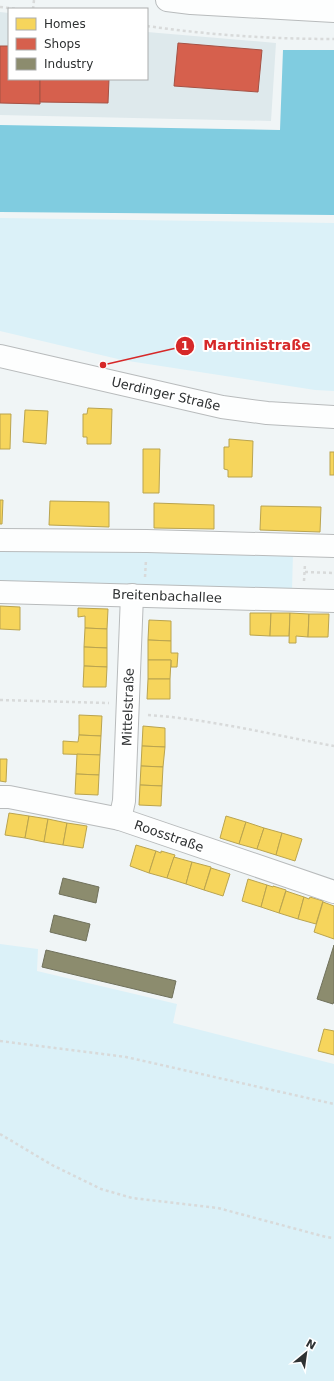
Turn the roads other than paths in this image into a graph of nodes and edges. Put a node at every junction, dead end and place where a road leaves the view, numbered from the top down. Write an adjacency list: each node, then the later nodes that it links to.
1 (167, 0): 2 (street)
2 (334, 11)
3 (0, 356): 4 (street, Uerdinger Straße)
4 (334, 417)
5 (0, 540): 6 (street)
6 (334, 546)
7 (0, 592): 8 (street, Breitenbachallee)
8 (138, 595): 9 (street, Breitenbachallee); 11 (street, Mittelstraße)
9 (334, 601)
10 (0, 796): 11 (street, Roosstraße)
11 (120, 819): 12 (street, Roosstraße)
12 (334, 892)

